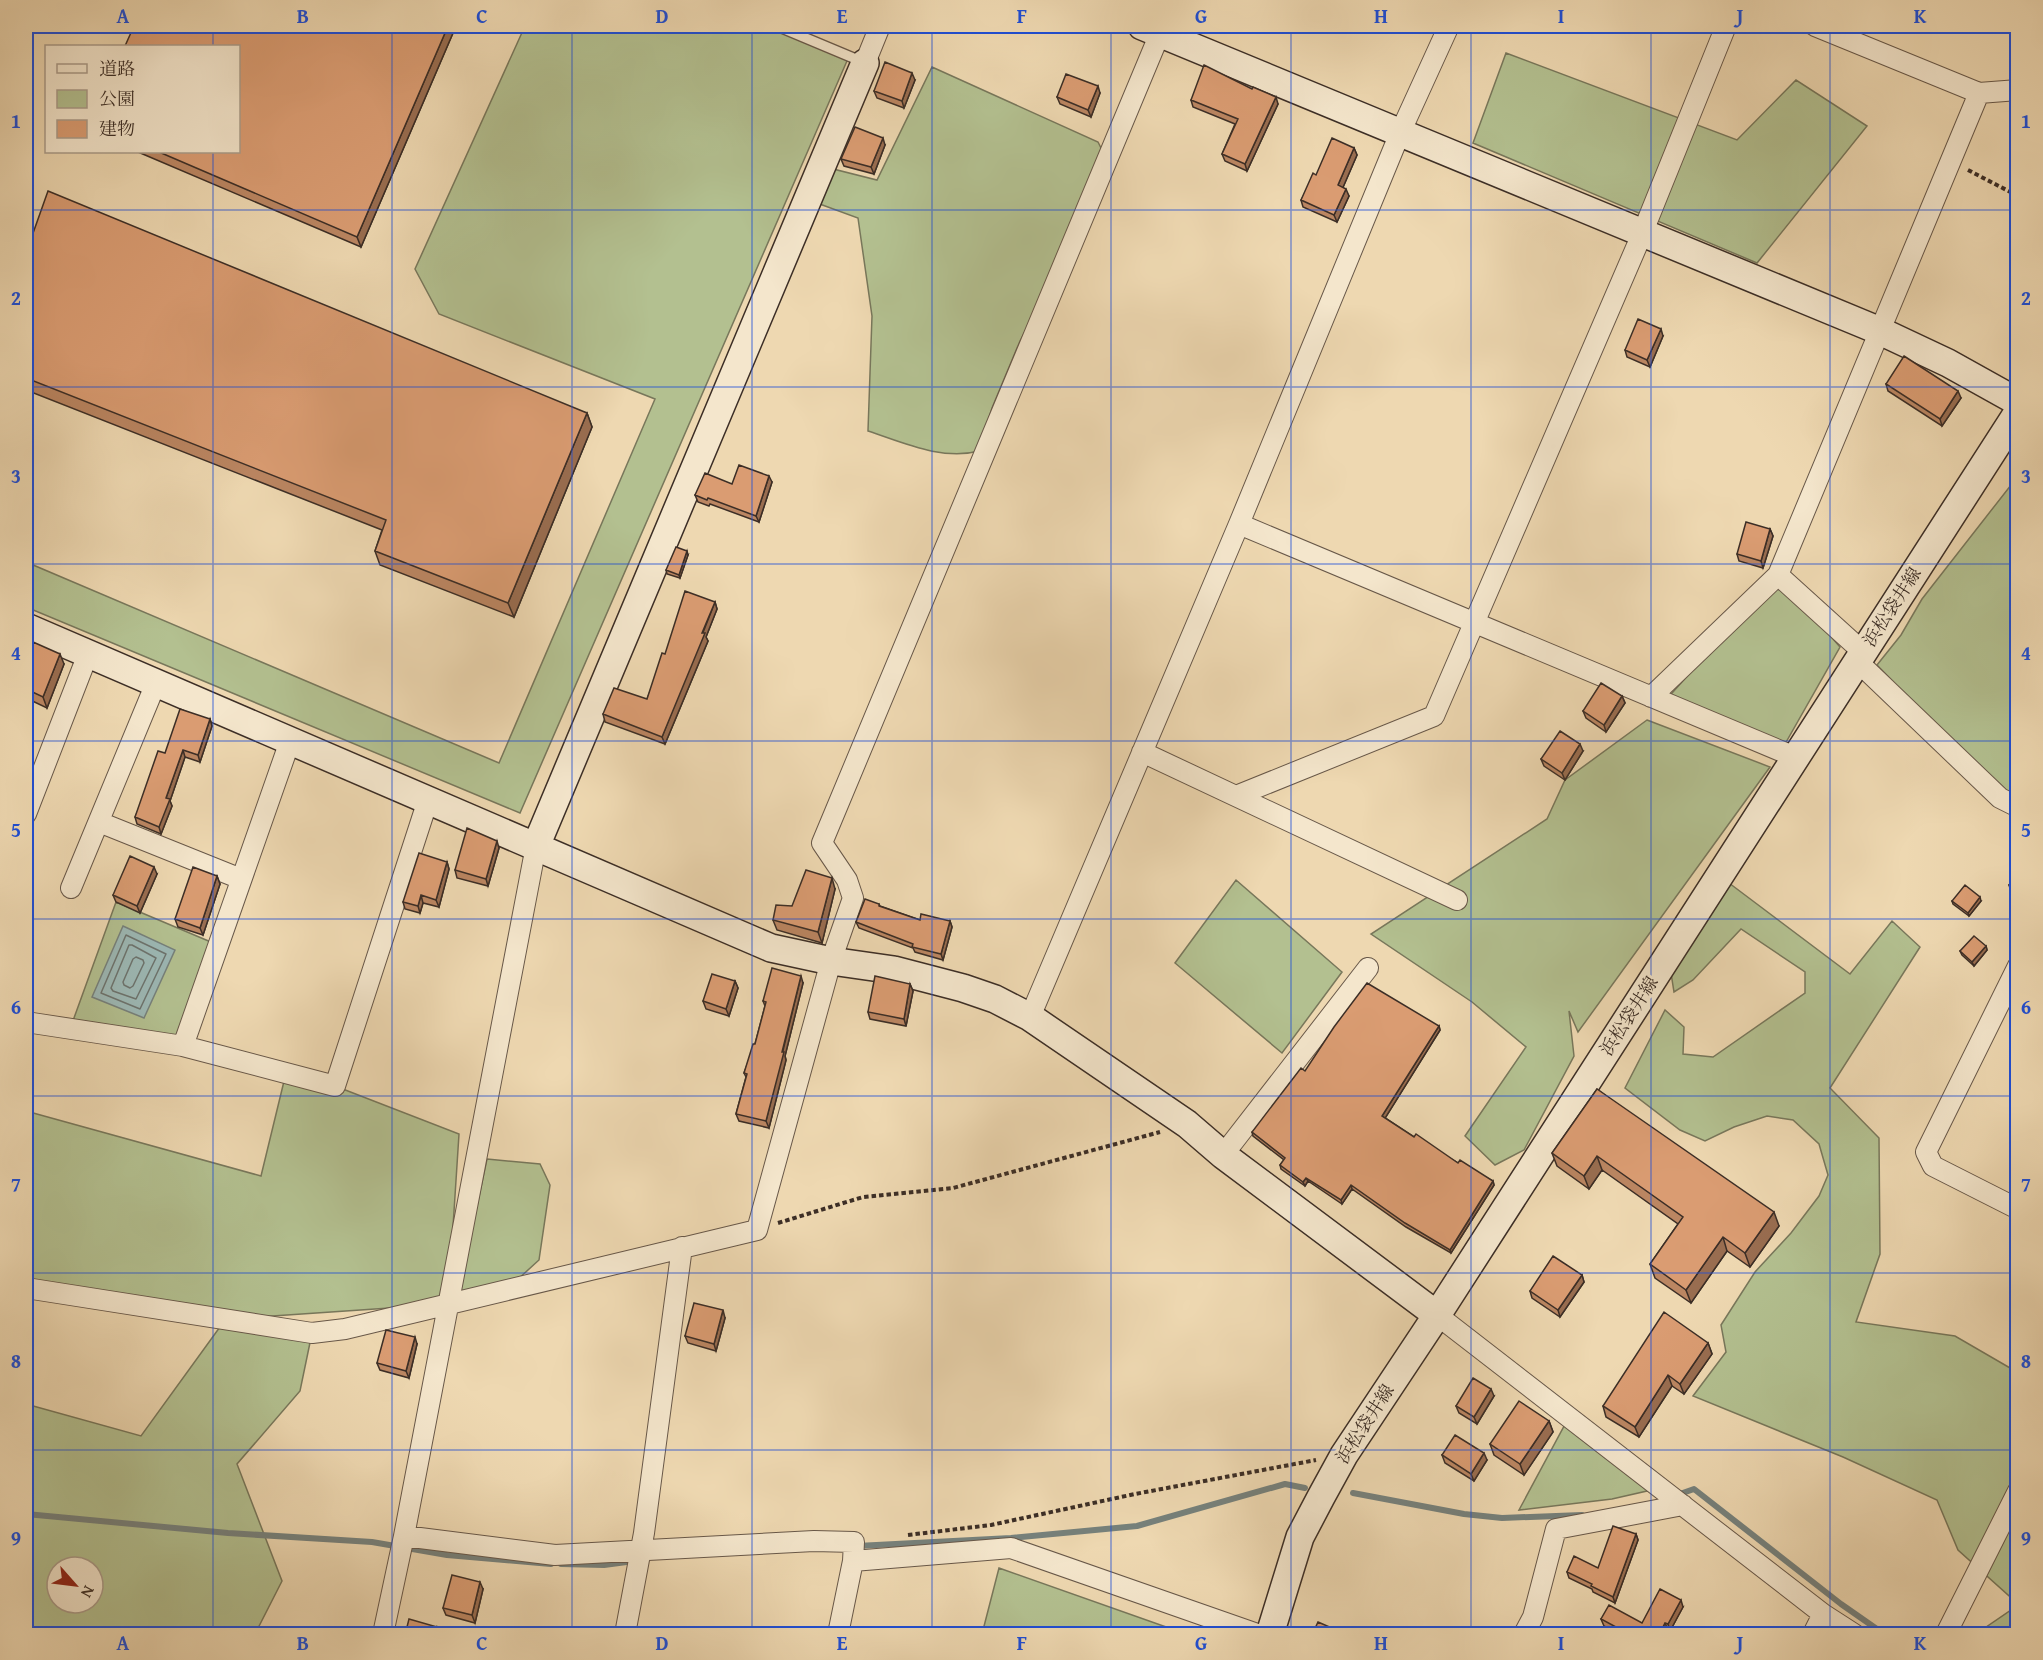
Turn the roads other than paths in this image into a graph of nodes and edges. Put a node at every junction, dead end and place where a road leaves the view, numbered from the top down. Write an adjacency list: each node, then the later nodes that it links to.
1 (777, 26): 7 (lane)
2 (880, 26): 7 (street)
3 (1446, 26): 10 (street)
4 (1726, 26): 11 (street)
5 (1815, 26): 9 (street)
6 (1155, 28): 10 (street); 35 (street)
7 (865, 63): 31 (street)
8 (2018, 90): 9 (street)
9 (1979, 93): 12 (street)
10 (1400, 133): 11 (street); 15 (street)
11 (1642, 234): 12 (street); 17 (street)
12 (1880, 331): 13 (street); 16 (street)
13 (2018, 402)
14 (2018, 412): 20 (street, 浜松袋井線)
15 (1239, 524): 17 (street); 24 (street)
16 (1778, 574): 20 (street); 22 (street)
17 (1474, 622): 22 (street); 26 (street)
18 (26, 627): 19 (street)
19 (87, 654): 21 (street); 29 (street)
20 (1860, 656): 25 (street, 浜松袋井線); 28 (street)
21 (156, 683): 23 (street); 30 (street)
22 (1652, 697): 25 (street)
23 (290, 741): 27 (street); 32 (street)
24 (1142, 752): 26 (street); 38 (street)
25 (1796, 757): 46 (street, 浜松袋井線)
26 (1236, 796): 34 (street)
27 (428, 800): 31 (street); 40 (street)
28 (2018, 807)
29 (26, 814)
30 (99, 822): 32 (street); 33 (street)
31 (536, 846): 35 (street); 45 (street)
32 (242, 879): 40 (street)
33 (71, 888)
34 (1457, 900)
35 (831, 961): 38 (street); 43 (street)
36 (2018, 966): 42 (street)
37 (1368, 968): 41 (street)
38 (1030, 1017): 41 (street)
39 (26, 1023): 40 (street)
40 (183, 1046)
41 (1223, 1155): 46 (street)
42 (2018, 1209)
43 (682, 1247): 45 (street); 50 (street)
44 (26, 1288): 45 (street)
45 (448, 1304): 49 (street)
46 (1437, 1315): 48 (street); 57 (street, 浜松袋井線)
47 (2018, 1491): 61 (street)
48 (1683, 1505): 52 (street); 58 (street)
49 (404, 1536): 50 (street); 53 (street)
50 (640, 1551): 51 (street); 54 (street)
51 (853, 1554): 55 (street); 56 (street)
52 (1823, 1614): 59 (street); 60 (street)
53 (383, 1635)
54 (625, 1635)
55 (838, 1635)
56 (1257, 1635)
57 (1270, 1635)
58 (1524, 1635)
59 (1813, 1635)
60 (1854, 1635)
61 (1946, 1635)

